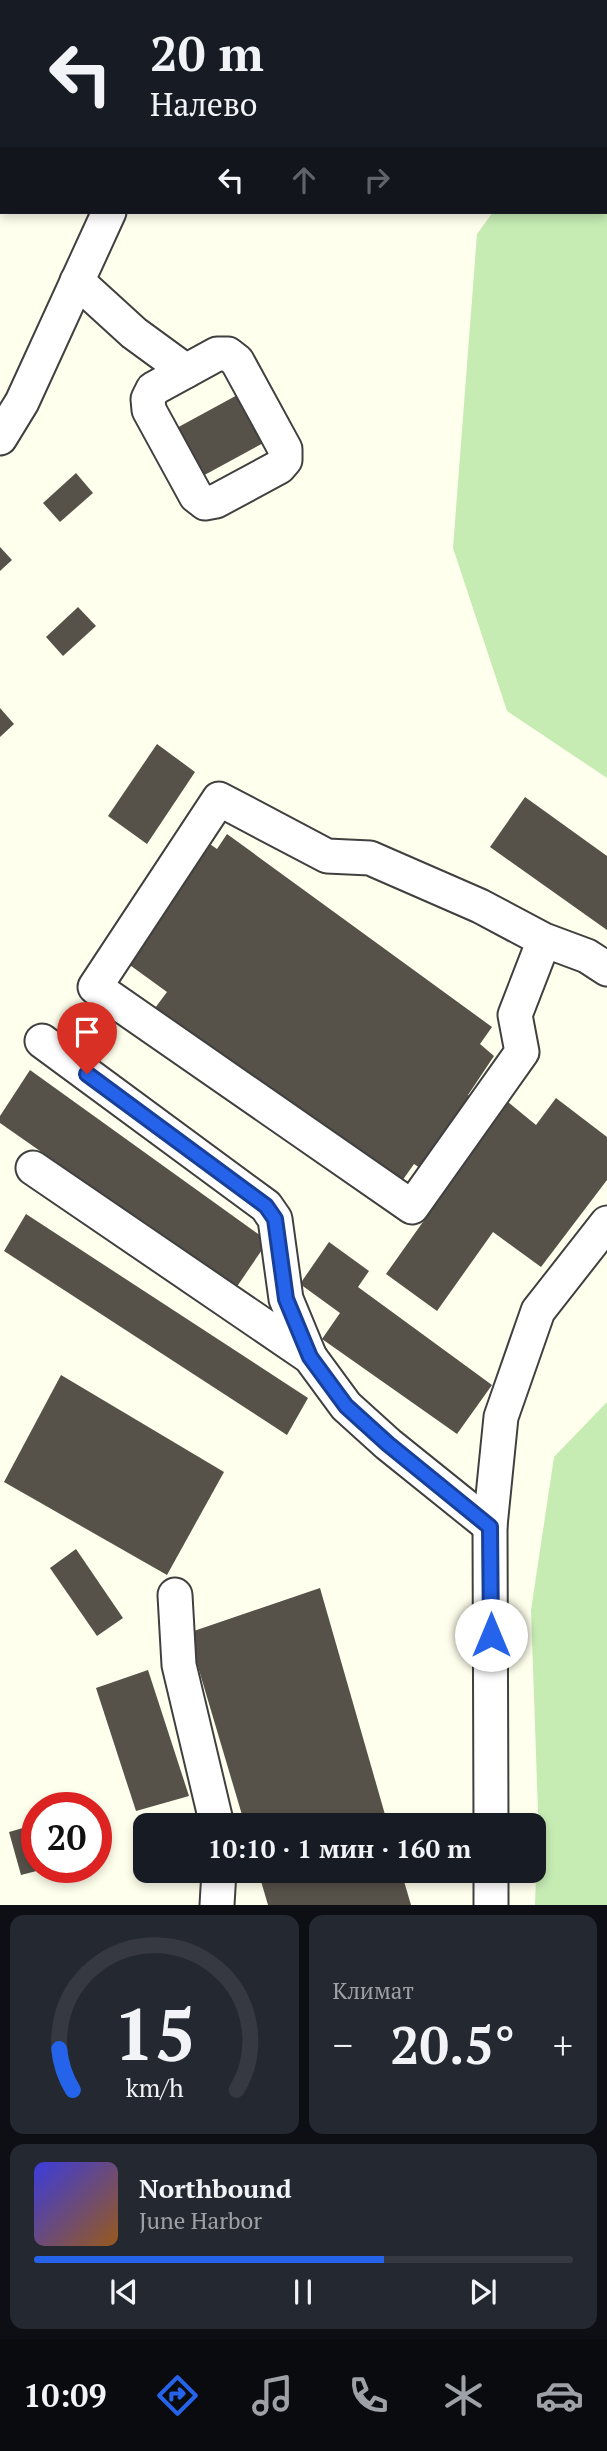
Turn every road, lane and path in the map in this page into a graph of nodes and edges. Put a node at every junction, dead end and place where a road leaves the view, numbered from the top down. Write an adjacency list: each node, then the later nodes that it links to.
1 (108, 214): 2 (street)
2 (77, 281): 3 (street); 4 (street)
3 (186, 371): 3 (street)
4 (0, 438)
5 (544, 940): 5 (street); 6 (street)
6 (607, 969)
7 (42, 1041): 10 (street)
8 (33, 1168): 10 (street)
9 (607, 1223): 11 (street)
10 (310, 1357): 11 (street)
11 (490, 1527): 14 (street)
12 (175, 1595): 13 (street)
13 (214, 1813)
14 (491, 1813)
15 (218, 1883): 17 (street)
16 (491, 1883): 18 (street)
17 (217, 1905)
18 (491, 1905)

